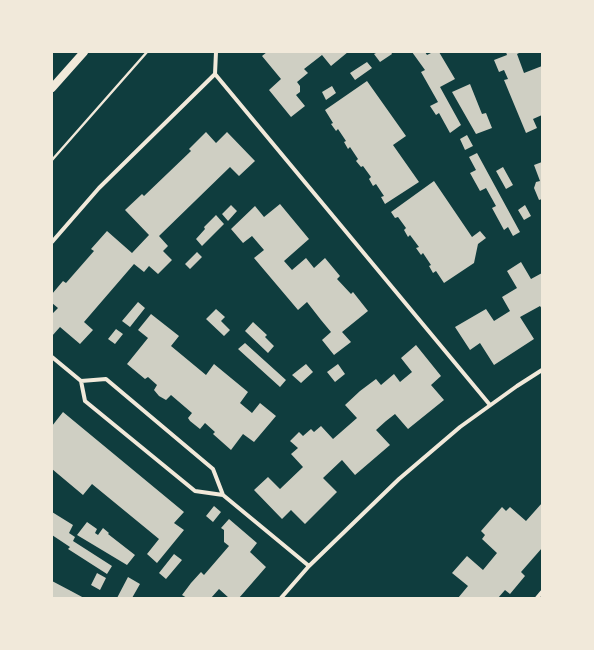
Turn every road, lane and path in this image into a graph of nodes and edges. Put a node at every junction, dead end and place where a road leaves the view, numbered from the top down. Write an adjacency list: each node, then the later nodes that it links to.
1 (84, 52): 5 (main road)
2 (147, 52): 6 (path)
3 (216, 52): 4 (street)
4 (215, 74): 7 (street); 11 (street)
5 (52, 88)
6 (52, 160)
7 (52, 242)
8 (52, 357): 10 (street)
9 (542, 370): 11 (street)
10 (81, 381): 12 (street); 12 (street)
11 (490, 405): 13 (street)
12 (223, 495): 13 (street)
13 (309, 566): 15 (street)
14 (542, 592): 16 (street)
15 (281, 598)
16 (537, 598)

